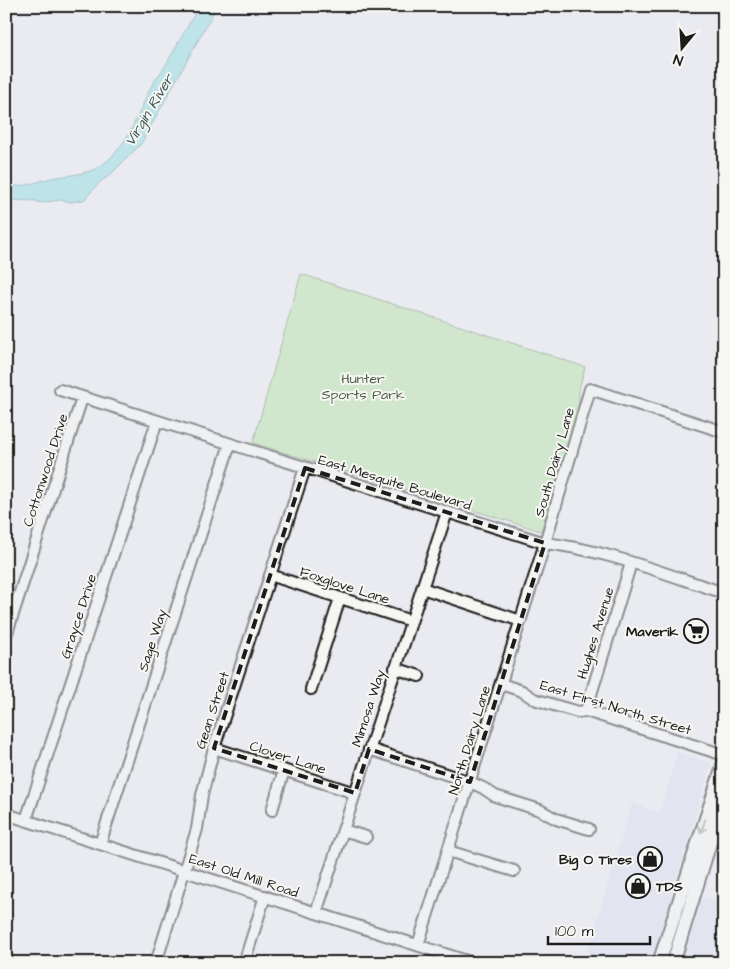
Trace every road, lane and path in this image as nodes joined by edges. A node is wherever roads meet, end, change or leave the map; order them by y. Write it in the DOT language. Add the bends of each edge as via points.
graph roads {
  1 [pos="60,390"];
  2 [pos="82,398"];
  3 [pos="157,421"];
  4 [pos="724,432"];
  5 [pos="230,444"];
  6 [pos="305,468"];
  7 [pos="446,512"];
  8 [pos="545,543"];
  9 [pos="631,563"];
  10 [pos="270,575"];
  11 [pos="422,588"];
  12 [pos="724,592"];
  13 [pos="340,598"];
  14 [pos="411,621"];
  15 [pos="520,621"];
  16 [pos="6,636"];
  17 [pos="396,668"];
  18 [pos="419,676"];
  19 [pos="501,684"];
  20 [pos="311,689"];
  21 [pos="586,711"];
  22 [pos="214,748"];
  23 [pos="369,750"];
  24 [pos="724,755"];
  25 [pos="724,763"];
  26 [pos="284,770"];
  27 [pos="470,782"];
  28 [pos="355,793"];
  29 [pos="724,797"];
  30 [pos="272,810"];
  31 [pos="6,814"];
  32 [pos="26,820"];
  33 [pos="589,828"];
  34 [pos="343,830"];
  35 [pos="366,838"];
  36 [pos="100,844"];
  37 [pos="448,851"];
  38 [pos="694,854"];
  39 [pos="185,871"];
  40 [pos="514,871"];
  41 [pos="265,896"];
  42 [pos="689,910"];
  43 [pos="316,913"];
  44 [pos="418,945"];
  45 [pos="156,963"];
  46 [pos="244,963"];
  47 [pos="473,963"];
  48 [pos="659,963"];
  49 [pos="673,963"];
  1 -- 2 [label="street, East Mesquite Boulevard"];
  2 -- 3 [label="street, East Mesquite Boulevard"];
  2 -- 16 [label="street, Cottonwood Drive"];
  3 -- 5 [label="street, East Mesquite Boulevard"];
  3 -- 32 [label="street, Grayce Drive"];
  4 -- 8 [label="street, South Dairy Lane" via="590,389"];
  5 -- 6 [label="street, East Mesquite Boulevard"];
  5 -- 36 [label="street, Sage Way"];
  6 -- 7 [label="street, East Mesquite Boulevard"];
  6 -- 10 [label="street, Gean Street"];
  7 -- 8 [label="street, East Mesquite Boulevard"];
  7 -- 11 [label="street, Mimosa Way"];
  8 -- 9 [label="street, East Mesquite Boulevard" via="580,548"];
  8 -- 15 [label="street, North Dairy Lane"];
  9 -- 12 [label="street, East Mesquite Boulevard"];
  9 -- 21 [label="street, Hughes Avenue"];
  10 -- 13 [label="street, Foxglove Lane"];
  10 -- 22 [label="street, Gean Street"];
  11 -- 14 [label="street, Mimosa Way"];
  11 -- 15 [label="street"];
  13 -- 14 [label="street, Foxglove Lane"];
  13 -- 20 [label="street"];
  14 -- 17 [label="street, Mimosa Way"];
  15 -- 19 [label="street, North Dairy Lane"];
  17 -- 18 [label="street"];
  17 -- 23 [label="street, Mimosa Way"];
  19 -- 21 [label="street, East First North Street" via="534,699 578,712"];
  19 -- 27 [label="street, North Dairy Lane"];
  21 -- 24 [label="street, East First North Street"];
  22 -- 26 [label="street, Clover Lane"];
  22 -- 39 [label="street, Gean Street"];
  23 -- 27 [label="street"];
  23 -- 28 [label="street, Mimosa Way"];
  25 -- 38 [label="main road, one-way"];
  26 -- 28 [label="street, Clover Lane"];
  26 -- 30 [label="street"];
  27 -- 33 [label="street" via="495,796"];
  27 -- 37 [label="street, North Dairy Lane"];
  28 -- 34 [label="street, Mimosa Way"];
  29 -- 42 [label="main road"];
  31 -- 32 [label="street, East Old Mill Road"];
  32 -- 36 [label="street, East Old Mill Road"];
  34 -- 35 [label="street"];
  34 -- 43 [label="street, Mimosa Way"];
  36 -- 39 [label="street, East Old Mill Road"];
  37 -- 40 [label="street"];
  37 -- 44 [label="street, North Dairy Lane"];
  38 -- 42 [label="main road" via="700,862 688,900"];
  38 -- 48 [label="main road"];
  39 -- 41 [label="street, East Old Mill Road"];
  39 -- 45 [label="street, Gean Street"];
  41 -- 43 [label="street, East Old Mill Road"];
  41 -- 46 [label="street"];
  42 -- 49 [label="main road"];
  43 -- 44 [label="street, East Old Mill Road"];
  44 -- 47 [label="street, East Old Mill Road"];
}
